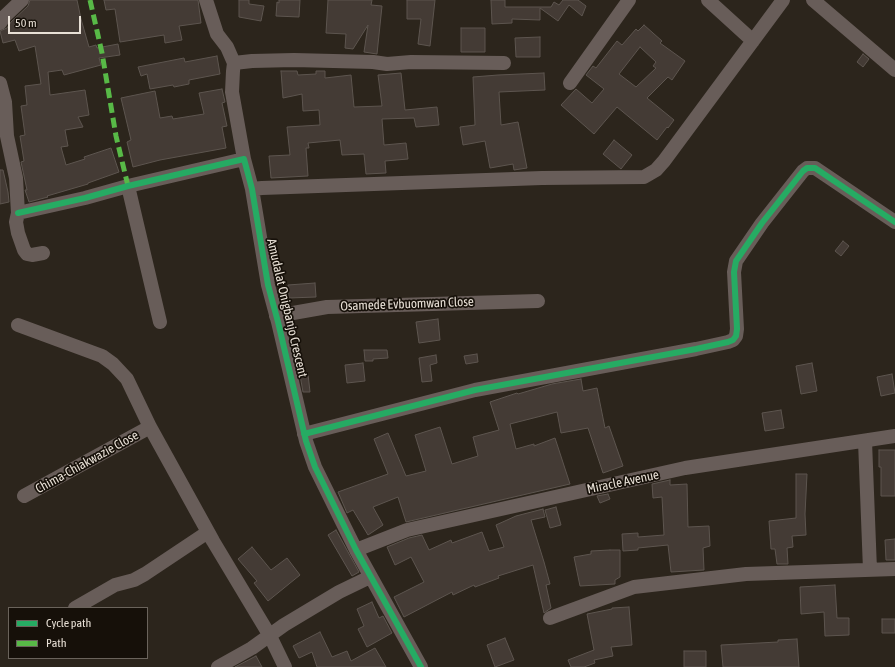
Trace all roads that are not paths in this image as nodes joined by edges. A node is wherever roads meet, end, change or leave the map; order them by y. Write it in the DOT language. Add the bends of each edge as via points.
graph roads {
  1 [pos="22,0"];
  2 [pos="206,0"];
  3 [pos="629,0"];
  4 [pos="708,0"];
  5 [pos="783,0"];
  6 [pos="813,0"];
  7 [pos="0,23"];
  8 [pos="753,41"];
  9 [pos="234,63"];
  10 [pos="504,63"];
  11 [pos="895,70"];
  12 [pos="0,83"];
  13 [pos="570,83"];
  14 [pos="244,159"];
  15 [pos="128,186"];
  16 [pos="252,189"];
  17 [pos="18,213"];
  18 [pos="895,222"];
  19 [pos="43,253"];
  20 [pos="538,301"];
  21 [pos="276,316"];
  22 [pos="160,322"];
  23 [pos="18,325"];
  24 [pos="150,428"];
  25 [pos="304,434"];
  26 [pos="895,436"];
  27 [pos="865,441"];
  28 [pos="24,496"];
  29 [pos="208,532"];
  30 [pos="356,550"];
  31 [pos="895,569"];
  32 [pos="870,570"];
  33 [pos="370,576"];
  34 [pos="77,607"];
  35 [pos="550,618"];
  36 [pos="270,636"];
  37 [pos="218,667"];
  38 [pos="285,667"];
  39 [pos="420,667"];
  1 -- 7 [label="street"];
  2 -- 9 [label="street" via="216,34 227,47"];
  3 -- 13 [label="street"];
  4 -- 8 [label="street"];
  5 -- 8 [label="street"];
  6 -- 11 [label="street"];
  8 -- 16 [label="street" via="664,161 656,170 644,177 542,178"];
  9 -- 10 [label="street" via="294,60 387,64"];
  9 -- 14 [label="street, Amudalat Onigbanjo Crescent" via="232,92"];
  12 -- 17 [label="street" via="16,178"];
  14 -- 15 [label="street"];
  14 -- 16 [label="street, Amudalat Onigbanjo Crescent"];
  15 -- 17 [label="street"];
  15 -- 22 [label="street"];
  16 -- 21 [label="street, Amudalat Onigbanjo Crescent" via="268,285"];
  17 -- 19 [label="street" via="16,222 24,250 32,255"];
  18 -- 25 [label="street" via="815,168 808,168 762,223 736,261 734,272 737,329 733,340 475,390"];
  20 -- 21 [label="street, Osamede Evbuomwan Close" via="328,307"];
  21 -- 25 [label="street, Amudalat Onigbanjo Crescent"];
  23 -- 24 [label="street" via="102,356 113,364 127,379"];
  24 -- 28 [label="street, Chima-Chiakwazie Close"];
  24 -- 29 [label="street"];
  25 -- 30 [label="street, Amudalat Onigbanjo Crescent" via="315,467"];
  26 -- 27 [label="street, Miracle Avenue"];
  27 -- 30 [label="street, Miracle Avenue" via="669,472 407,530"];
  27 -- 32 [label="street"];
  29 -- 34 [label="street" via="145,574 115,585"];
  29 -- 36 [label="street"];
  30 -- 33 [label="street, Amudalat Onigbanjo Crescent"];
  31 -- 32 [label="street"];
  32 -- 35 [label="street" via="746,574 634,587"];
  33 -- 36 [label="street" via="339,592"];
  33 -- 39 [label="street, Amudalat Onigbanjo Crescent"];
  36 -- 37 [label="street"];
  36 -- 38 [label="street"];
}
